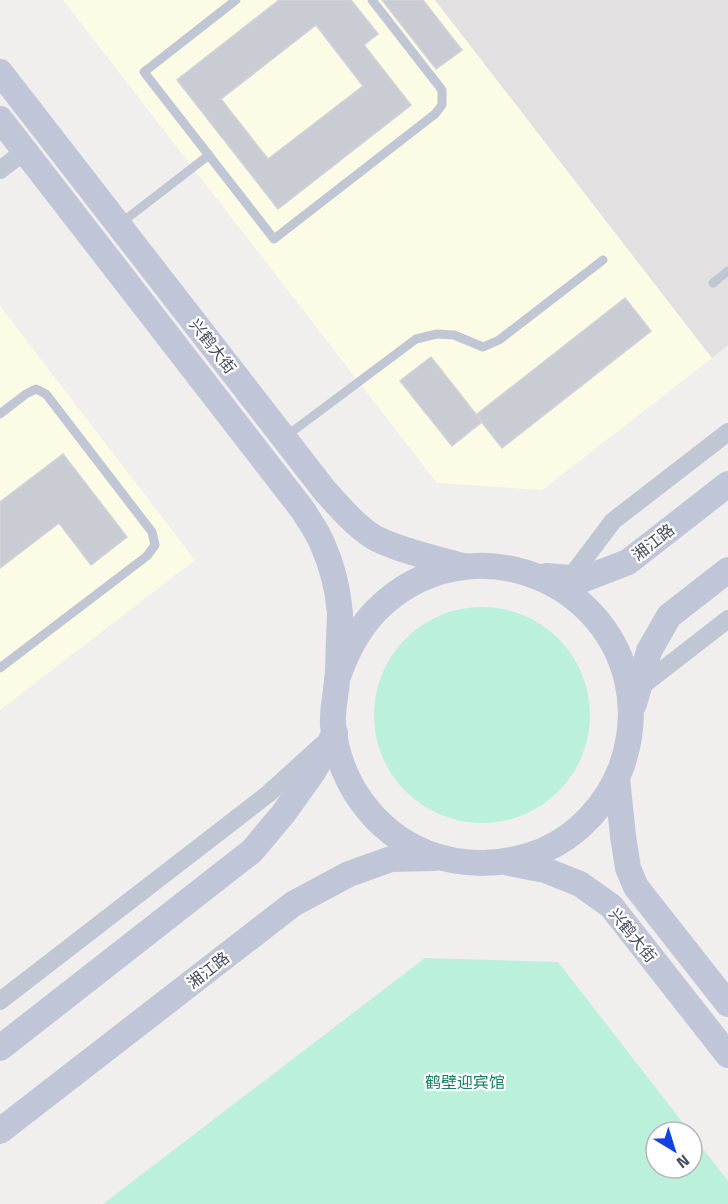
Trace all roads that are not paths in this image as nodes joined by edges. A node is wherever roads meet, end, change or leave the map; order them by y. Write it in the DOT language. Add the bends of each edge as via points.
graph roads {
  1 [pos="236,0"];
  2 [pos="372,0"];
  3 [pos="0,72"];
  4 [pos="0,118"];
  5 [pos="25,151"];
  6 [pos="209,155"];
  7 [pos="0,170"];
  8 [pos="119,225"];
  9 [pos="603,260"];
  10 [pos="728,271"];
  11 [pos="713,283"];
  12 [pos="0,414"];
  13 [pos="728,432"];
  14 [pos="284,438"];
  15 [pos="728,484"];
  16 [pos="466,567"];
  17 [pos="728,570"];
  18 [pos="533,574"];
  19 [pos="570,578"];
  20 [pos="728,619"];
  21 [pos="0,668"];
  22 [pos="337,679"];
  23 [pos="635,701"];
  24 [pos="335,733"];
  25 [pos="617,778"];
  26 [pos="439,857"];
  27 [pos="503,862"];
  28 [pos="0,1001"];
  29 [pos="728,1004"];
  30 [pos="0,1048"];
  31 [pos="728,1055"];
  32 [pos="0,1131"];
  1 -- 6 [label="lane" via="144,72"];
  2 -- 6 [label="lane" via="442,90 442,105 435,114 274,239"];
  3 -- 8 [label="main road, 兴鹤大街"];
  4 -- 5 [label="main road, 兴鹤大街"];
  5 -- 7 [label="street"];
  5 -- 22 [label="main road, 兴鹤大街" via="302,509 322,541 334,576 340,614"];
  6 -- 8 [label="lane"];
  8 -- 14 [label="main road, 兴鹤大街"];
  9 -- 14 [label="lane" via="499,340 483,347 454,335 416,339"];
  10 -- 11 [label="lane"];
  12 -- 21 [label="lane" via="36,389 46,394 152,532 155,544 147,556"];
  13 -- 19 [label="street" via="613,521"];
  14 -- 16 [label="main road, 兴鹤大街" via="325,492 377,538"];
  15 -- 19 [label="main road, 湘江路" via="628,562 584,579"];
  16 -- 18 [label="main road" via="511,568"];
  16 -- 22 [label="main road" via="422,579 384,603 355,638"];
  17 -- 23 [label="main road" via="669,616 649,651"];
  18 -- 19 [label="main road, 湘江路"];
  18 -- 23 [label="main road" via="573,596 604,628 616,648"];
  20 -- 23 [label="street"];
  22 -- 24 [label="main road"];
  23 -- 25 [label="main road" via="625,758"];
  24 -- 26 [label="main road" via="343,768 365,808 398,838"];
  24 -- 28 [label="street" via="268,794"];
  24 -- 30 [label="main road" via="313,772 252,851"];
  25 -- 27 [label="main road" via="579,828 544,850"];
  25 -- 29 [label="main road, 兴鹤大街" via="628,868 636,887"];
  26 -- 27 [label="main road" via="472,863"];
  26 -- 32 [label="main road, 湘江路" via="391,859 349,874 293,904"];
  27 -- 31 [label="main road, 兴鹤大街" via="545,870 580,884 611,906"];
}
